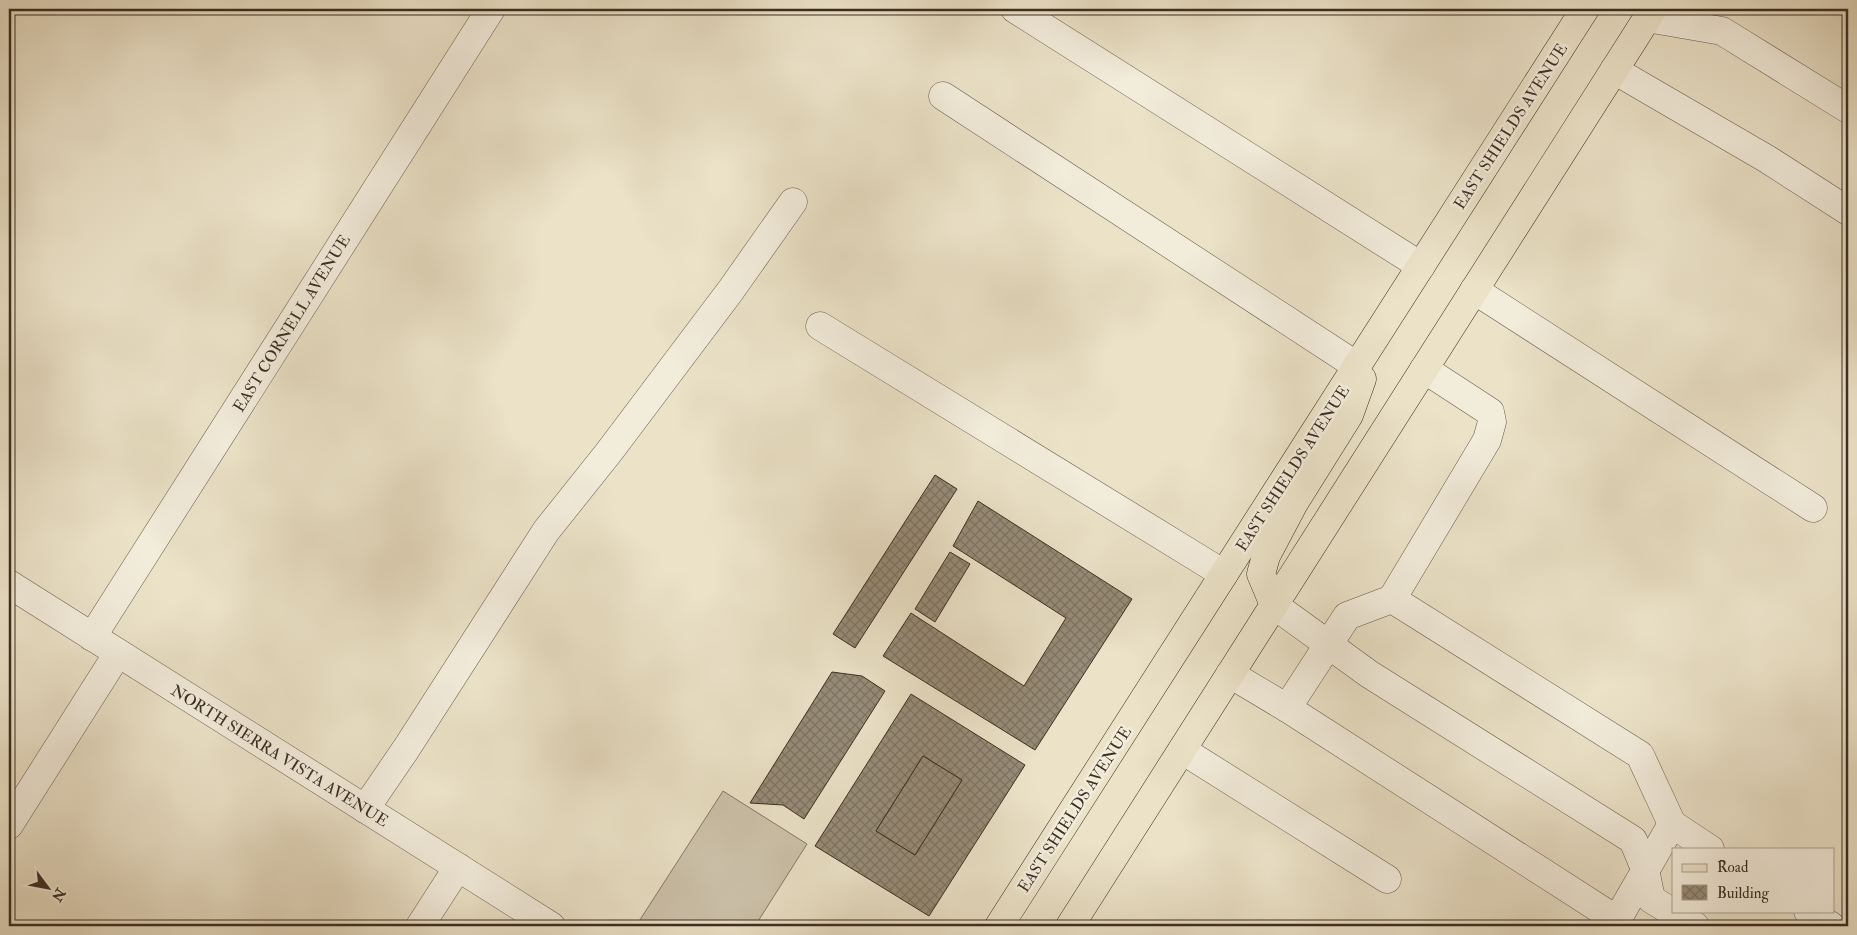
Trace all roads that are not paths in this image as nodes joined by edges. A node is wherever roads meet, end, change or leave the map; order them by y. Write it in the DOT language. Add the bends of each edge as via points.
graph roads {
  1 [pos="491,9"];
  2 [pos="1015,9"];
  3 [pos="1585,9"];
  4 [pos="1650,13"];
  5 [pos="1614,70"];
  6 [pos="944,96"];
  7 [pos="1848,109"];
  8 [pos="793,202"];
  9 [pos="1848,211"];
  10 [pos="1421,266"];
  11 [pos="1474,290"];
  12 [pos="820,326"];
  13 [pos="1357,366"];
  14 [pos="1424,369"];
  15 [pos="1813,508"];
  16 [pos="1224,574"];
  17 [pos="9,584"];
  18 [pos="1392,599"];
  19 [pos="1274,605"];
  20 [pos="92,637"];
  21 [pos="1327,646"];
  22 [pos="118,653"];
  23 [pos="1230,674"];
  24 [pos="1287,708"];
  25 [pos="1182,750"];
  26 [pos="365,809"];
  27 [pos="1672,824"];
  28 [pos="9,825"];
  29 [pos="1708,848"];
  30 [pos="458,867"];
  31 [pos="1645,869"];
  32 [pos="1387,879"];
  33 [pos="1672,912"];
  34 [pos="1673,912"];
  35 [pos="1810,912"];
  36 [pos="1617,923"];
  37 [pos="420,926"];
  38 [pos="551,926"];
  39 [pos="999,926"];
  40 [pos="1070,926"];
  41 [pos="1696,926"];
  42 [pos="1831,926"];
  1 -- 20 [label="street, EAST CORNELL AVENUE"];
  2 -- 10 [label="street"];
  3 -- 10 [label="main road, EAST SHIELDS AVENUE"];
  4 -- 5 [label="main road"];
  4 -- 7 [label="street" via="1722,30"];
  5 -- 9 [label="street"];
  5 -- 11 [label="main road"];
  6 -- 13 [label="street"];
  8 -- 26 [label="street" via="714,313 546,530"];
  10 -- 13 [label="main road, EAST SHIELDS AVENUE"];
  11 -- 14 [label="main road"];
  11 -- 15 [label="street"];
  12 -- 16 [label="street"];
  13 -- 16 [label="main road, EAST SHIELDS AVENUE"];
  13 -- 19 [label="main road" via="1363,381 1349,415 1294,504 1261,570"];
  14 -- 18 [label="street" via="1490,412 1492,422 1487,440"];
  14 -- 19 [label="main road"];
  16 -- 39 [label="main road, EAST SHIELDS AVENUE"];
  17 -- 20 [label="street, NORTH SIERRA VISTA AVENUE"];
  18 -- 21 [label="street" via="1347,616"];
  18 -- 27 [label="street" via="1640,755"];
  19 -- 21 [label="street"];
  19 -- 23 [label="main road"];
  20 -- 22 [label="street, NORTH SIERRA VISTA AVENUE"];
  21 -- 24 [label="street"];
  21 -- 31 [label="street" via="1633,840"];
  22 -- 26 [label="street, NORTH SIERRA VISTA AVENUE"];
  22 -- 28 [label="street"];
  23 -- 24 [label="street"];
  23 -- 25 [label="main road"];
  24 -- 36 [label="street"];
  25 -- 32 [label="street"];
  25 -- 40 [label="main road"];
  26 -- 30 [label="street, NORTH SIERRA VISTA AVENUE"];
  27 -- 29 [label="street"];
  27 -- 31 [label="street"];
  30 -- 37 [label="street"];
  30 -- 38 [label="street, NORTH SIERRA VISTA AVENUE"];
  31 -- 33 [label="street" via="1651,899"];
  31 -- 36 [label="street"];
  34 -- 41 [label="street"];
  35 -- 42 [label="street"];
}
